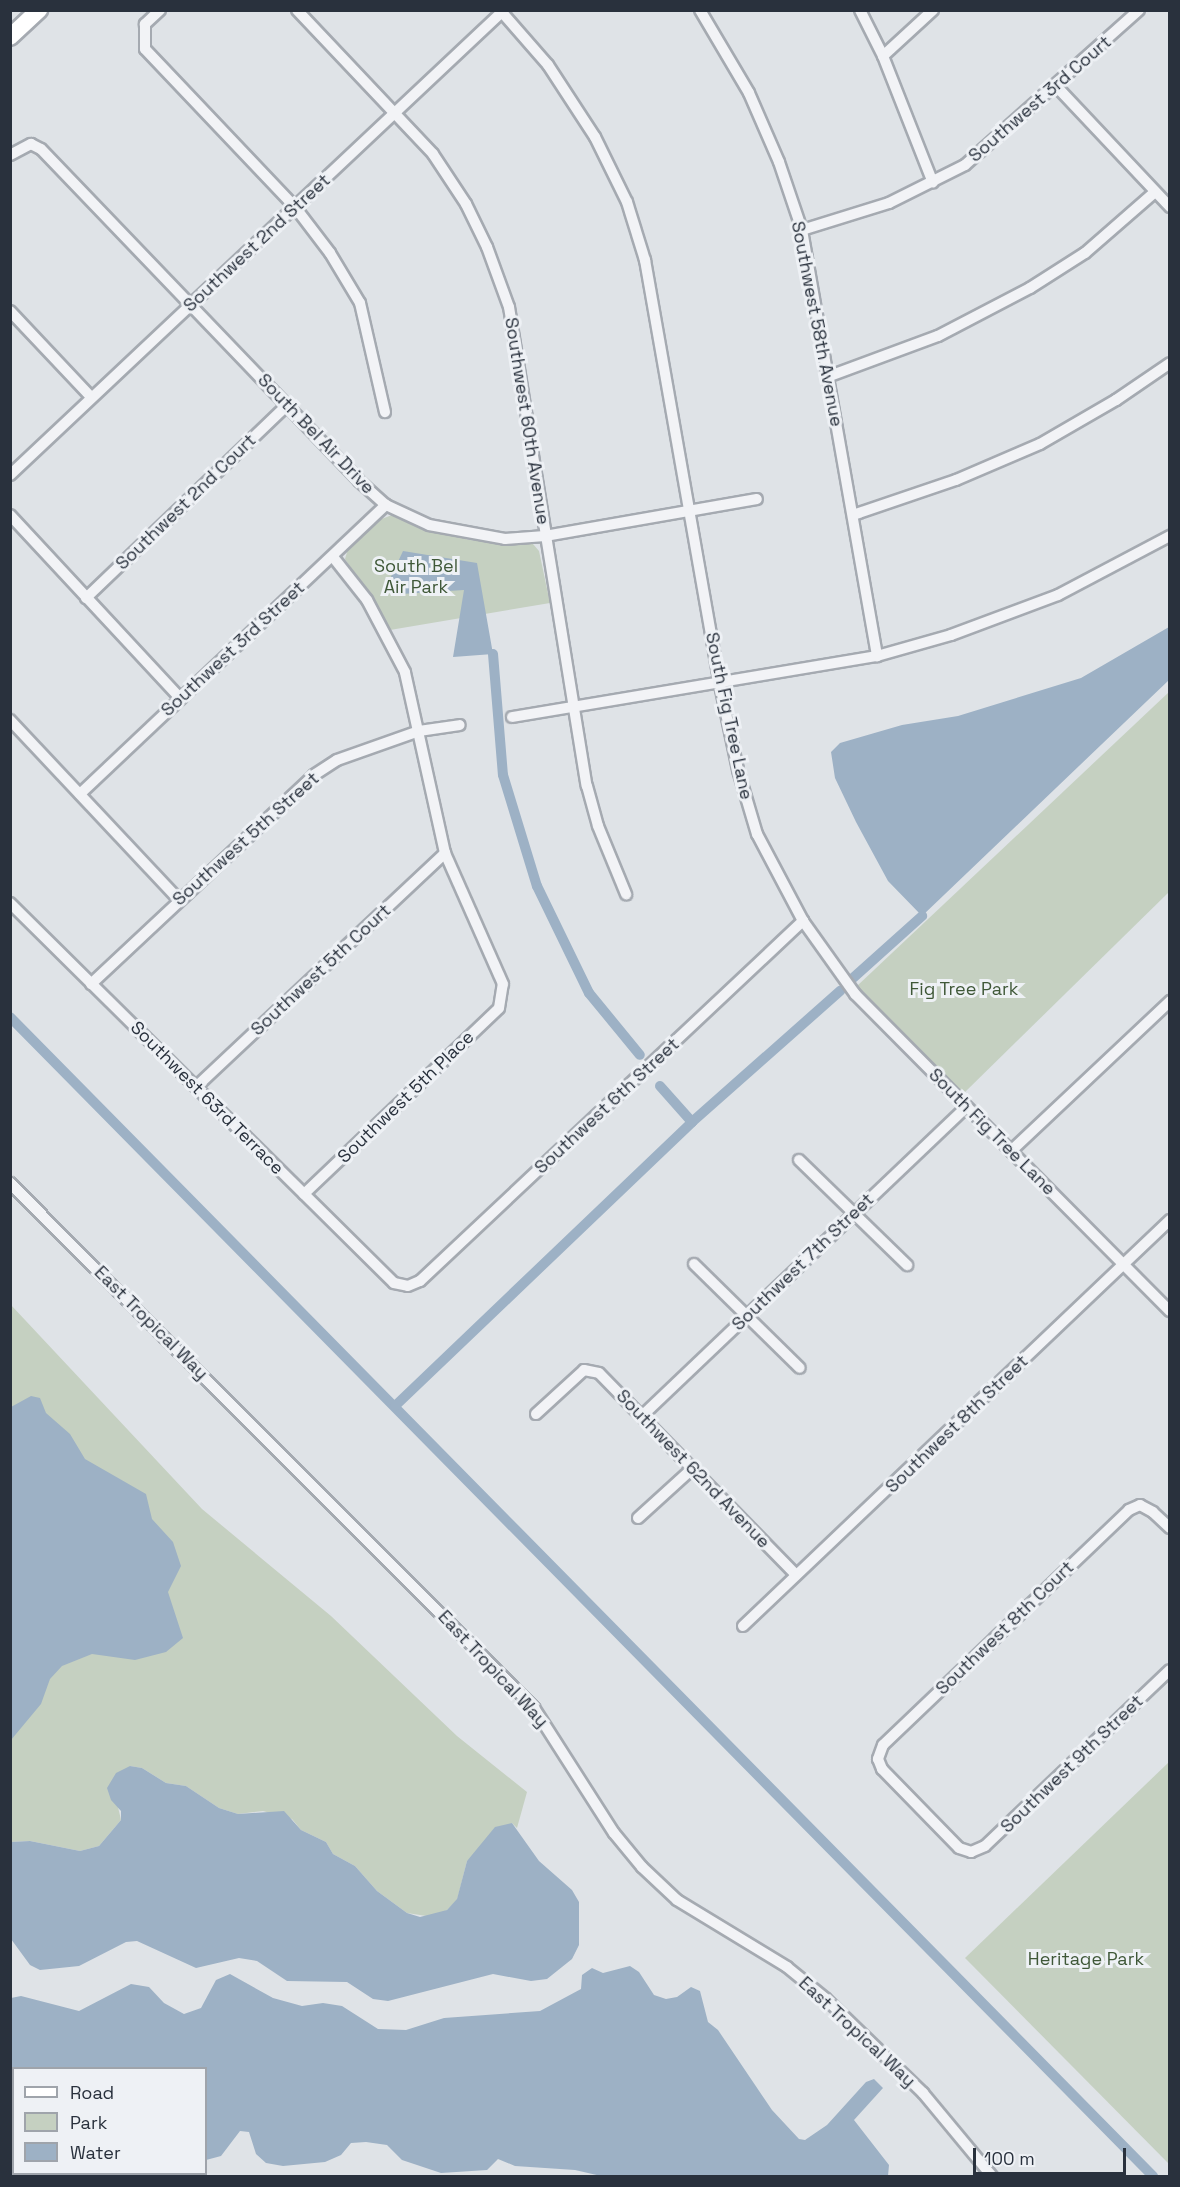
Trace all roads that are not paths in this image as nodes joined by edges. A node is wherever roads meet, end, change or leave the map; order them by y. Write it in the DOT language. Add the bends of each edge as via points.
graph roads {
  1 [pos="39,10"];
  2 [pos="160,10"];
  3 [pos="297,10"];
  4 [pos="700,10"];
  5 [pos="860,10"];
  6 [pos="933,10"];
  7 [pos="1139,10"];
  8 [pos="502,11"];
  9 [pos="10,37"];
  10 [pos="883,56"];
  11 [pos="1057,87"];
  12 [pos="396,113"];
  13 [pos="10,155"];
  14 [pos="933,183"];
  15 [pos="1155,192"];
  16 [pos="296,207"];
  17 [pos="1170,207"];
  18 [pos="802,230"];
  19 [pos="192,304"];
  20 [pos="10,311"];
  21 [pos="1170,363"];
  22 [pos="827,377"];
  23 [pos="91,397"];
  24 [pos="287,405"];
  25 [pos="385,412"];
  26 [pos="10,475"];
  27 [pos="757,499"];
  28 [pos="386,505"];
  29 [pos="688,511"];
  30 [pos="10,515"];
  31 [pos="854,515"];
  32 [pos="545,536"];
  33 [pos="1170,536"];
  34 [pos="333,556"];
  35 [pos="86,598"];
  36 [pos="877,656"];
  37 [pos="720,685"];
  38 [pos="180,698"];
  39 [pos="572,707"];
  40 [pos="512,717"];
  41 [pos="10,720"];
  42 [pos="460,725"];
  43 [pos="418,731"];
  44 [pos="80,794"];
  45 [pos="445,853"];
  46 [pos="626,894"];
  47 [pos="180,900"];
  48 [pos="10,903"];
  49 [pos="803,921"];
  50 [pos="91,984"];
  51 [pos="1170,1001"];
  52 [pos="196,1087"];
  53 [pos="965,1107"];
  54 [pos="1011,1151"];
  55 [pos="800,1160"];
  56 [pos="10,1184"];
  57 [pos="304,1194"];
  58 [pos="853,1213"];
  59 [pos="1170,1220"];
  60 [pos="694,1264"];
  61 [pos="1123,1264"];
  62 [pos="907,1265"];
  63 [pos="408,1286"];
  64 [pos="1170,1311"];
  65 [pos="746,1317"];
  66 [pos="800,1368"];
  67 [pos="536,1414"];
  68 [pos="642,1416"];
  69 [pos="693,1468"];
  70 [pos="638,1518"];
  71 [pos="1170,1528"];
  72 [pos="796,1575"];
  73 [pos="743,1626"];
  74 [pos="1170,1670"];
  75 [pos="971,1852"];
  76 [pos="992,2176"];
  1 -- 9 [label="main road"];
  2 -- 16 [label="street" via="145,24 145,49"];
  3 -- 12 [label="street, Southwest 60th Avenue"];
  4 -- 18 [label="street, Southwest 58th Avenue" via="749,93 779,162"];
  5 -- 10 [label="street"];
  6 -- 10 [label="street"];
  7 -- 11 [label="street, Southwest 3rd Court"];
  8 -- 12 [label="street, Southwest 2nd Street"];
  8 -- 29 [label="street, South Fig Tree Lane" via="548,65 595,137 627,202 645,260"];
  10 -- 14 [label="street"];
  11 -- 14 [label="street, Southwest 3rd Court" via="965,165"];
  11 -- 15 [label="street"];
  12 -- 16 [label="street, Southwest 2nd Street"];
  12 -- 32 [label="street, Southwest 60th Avenue" via="433,154 466,204 509,308"];
  13 -- 19 [label="street, South Bel Air Drive" via="31,144 41,149"];
  14 -- 18 [label="street, Southwest 3rd Court" via="881,206"];
  15 -- 17 [label="street"];
  15 -- 22 [label="street" via="1085,253 1030,288 938,336"];
  16 -- 19 [label="street, Southwest 2nd Street"];
  16 -- 25 [label="street" via="360,303"];
  18 -- 22 [label="street, Southwest 58th Avenue"];
  19 -- 23 [label="street, Southwest 2nd Street"];
  19 -- 24 [label="street, South Bel Air Drive"];
  20 -- 23 [label="street"];
  21 -- 31 [label="street" via="1040,444 956,480"];
  22 -- 31 [label="street, Southwest 58th Avenue"];
  23 -- 26 [label="street, Southwest 2nd Street"];
  24 -- 28 [label="street, South Bel Air Drive"];
  24 -- 35 [label="street, Southwest 2nd Court"];
  27 -- 29 [label="street, South Bel Air Drive"];
  28 -- 32 [label="street, South Bel Air Drive" via="429,525 466,534 505,539"];
  28 -- 34 [label="street, Southwest 3rd Street"];
  29 -- 32 [label="street, South Bel Air Drive"];
  29 -- 37 [label="street, South Fig Tree Lane"];
  30 -- 35 [label="street"];
  31 -- 36 [label="street, Southwest 58th Avenue"];
  32 -- 39 [label="street, Southwest 60th Avenue"];
  33 -- 36 [label="street" via="1058,595 951,635"];
  34 -- 38 [label="street, Southwest 3rd Street"];
  34 -- 43 [label="street" via="385,628 405,672"];
  35 -- 38 [label="street"];
  36 -- 37 [label="street"];
  37 -- 39 [label="street"];
  37 -- 49 [label="street, South Fig Tree Lane" via="738,770 757,834"];
  38 -- 44 [label="street, Southwest 3rd Street"];
  39 -- 40 [label="street"];
  39 -- 46 [label="street, Southwest 60th Avenue" via="598,826"];
  41 -- 44 [label="street"];
  42 -- 43 [label="street, Southwest 5th Street"];
  43 -- 45 [label="street"];
  43 -- 47 [label="street, Southwest 5th Street" via="337,760 314,775"];
  44 -- 47 [label="street"];
  45 -- 52 [label="street, Southwest 5th Court"];
  45 -- 57 [label="street, Southwest 5th Place" via="503,984 499,1008"];
  47 -- 50 [label="street, Southwest 5th Street"];
  48 -- 50 [label="street, Southwest 63rd Terrace"];
  49 -- 53 [label="street, South Fig Tree Lane" via="855,993"];
  49 -- 63 [label="street, Southwest 6th Street" via="420,1281"];
  50 -- 52 [label="street, Southwest 63rd Terrace"];
  51 -- 54 [label="street"];
  52 -- 57 [label="street, Southwest 63rd Terrace"];
  53 -- 54 [label="street, South Fig Tree Lane"];
  53 -- 58 [label="street, Southwest 7th Street"];
  54 -- 61 [label="street, South Fig Tree Lane"];
  55 -- 58 [label="street"];
  56 -- 76 [label="street, East Tropical Way" via="534,1708 614,1833 642,1867 677,1900 787,1967 826,1999 923,2093"];
  57 -- 63 [label="street, Southwest 63rd Terrace" via="394,1283"];
  58 -- 62 [label="street"];
  58 -- 65 [label="street, Southwest 7th Street"];
  59 -- 61 [label="street, Southwest 8th Street"];
  60 -- 65 [label="street"];
  61 -- 64 [label="street, South Fig Tree Lane"];
  61 -- 72 [label="street, Southwest 8th Street"];
  65 -- 66 [label="street"];
  65 -- 68 [label="street, Southwest 7th Street"];
  67 -- 68 [label="street, Southwest 62nd Avenue" via="584,1370 599,1373"];
  68 -- 69 [label="street, Southwest 62nd Avenue"];
  69 -- 70 [label="street"];
  69 -- 72 [label="street, Southwest 62nd Avenue"];
  71 -- 75 [label="street, Southwest 8th Court" via="1140,1505 1129,1510 883,1745 878,1759 882,1769 959,1848"];
  72 -- 73 [label="street, Southwest 8th Street"];
  74 -- 75 [label="street, Southwest 9th Street" via="985,1846"];
}
